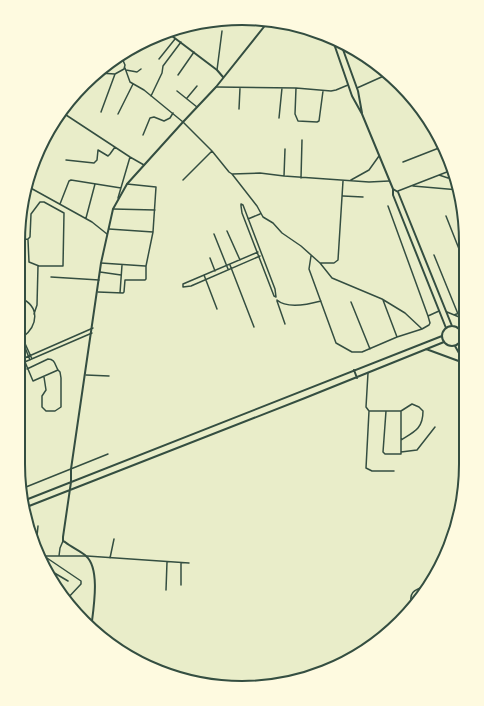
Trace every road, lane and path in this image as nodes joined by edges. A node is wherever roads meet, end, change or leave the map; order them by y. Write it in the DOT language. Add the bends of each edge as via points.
graph roads {
  1 [pos="264,26"];
  2 [pos="222,31"];
  3 [pos="175,38"];
  4 [pos="181,42"];
  5 [pos="335,46"];
  6 [pos="343,50"];
  7 [pos="194,52"];
  8 [pos="158,59"];
  9 [pos="123,61"];
  10 [pos="125,69"];
  11 [pos="141,69"];
  12 [pos="217,70"];
  13 [pos="105,74"];
  14 [pos="115,74"];
  15 [pos="178,75"];
  16 [pos="382,76"];
  17 [pos="223,77"];
  18 [pos="133,84"];
  19 [pos="348,85"];
  20 [pos="197,86"];
  21 [pos="216,87"];
  22 [pos="240,88"];
  23 [pos="282,88"];
  24 [pos="296,88"];
  25 [pos="357,88"];
  26 [pos="177,91"];
  27 [pos="323,91"];
  28 [pos="151,96"];
  29 [pos="186,98"];
  30 [pos="197,107"];
  31 [pos="239,109"];
  32 [pos="100,112"];
  33 [pos="172,113"];
  34 [pos="118,114"];
  35 [pos="362,114"];
  36 [pos="66,115"];
  37 [pos="279,118"];
  38 [pos="182,122"];
  39 [pos="143,135"];
  40 [pos="302,140"];
  41 [pos="115,146"];
  42 [pos="438,148"];
  43 [pos="285,149"];
  44 [pos="212,151"];
  45 [pos="379,156"];
  46 [pos="130,157"];
  47 [pos="66,160"];
  48 [pos="403,162"];
  49 [pos="144,165"];
  50 [pos="446,172"];
  51 [pos="232,174"];
  52 [pos="438,175"];
  53 [pos="284,176"];
  54 [pos="301,178"];
  55 [pos="448,178"];
  56 [pos="183,180"];
  57 [pos="343,181"];
  58 [pos="350,181"];
  59 [pos="390,181"];
  60 [pos="95,184"];
  61 [pos="127,184"];
  62 [pos="411,186"];
  63 [pos="32,188"];
  64 [pos="121,188"];
  65 [pos="393,189"];
  66 [pos="453,189"];
  67 [pos="398,192"];
  68 [pos="342,196"];
  69 [pos="363,197"];
  70 [pos="118,199"];
  71 [pos="60,204"];
  72 [pos="388,206"];
  73 [pos="113,209"];
  74 [pos="155,210"];
  75 [pos="260,214"];
  76 [pos="446,216"];
  77 [pos="86,218"];
  78 [pos="248,218"];
  79 [pos="108,229"];
  80 [pos="153,232"];
  81 [pos="227,232"];
  82 [pos="107,234"];
  83 [pos="214,234"];
  84 [pos="28,239"];
  85 [pos="25,240"];
  86 [pos="459,249"];
  87 [pos="260,251"];
  88 [pos="257,252"];
  89 [pos="260,255"];
  90 [pos="434,255"];
  91 [pos="311,256"];
  92 [pos="210,258"];
  93 [pos="240,260"];
  94 [pos="101,263"];
  95 [pos="320,263"];
  96 [pos="230,264"];
  97 [pos="122,265"];
  98 [pos="39,266"];
  99 [pos="146,266"];
  100 [pos="227,266"];
  101 [pos="231,268"];
  102 [pos="228,269"];
  103 [pos="215,271"];
  104 [pos="100,272"];
  105 [pos="121,275"];
  106 [pos="204,275"];
  107 [pos="51,277"];
  108 [pos="206,279"];
  109 [pos="99,280"];
  110 [pos="98,292"];
  111 [pos="120,293"];
  112 [pos="382,299"];
  113 [pos="277,300"];
  114 [pos="25,301"];
  115 [pos="321,301"];
  116 [pos="351,302"];
  117 [pos="217,309"];
  118 [pos="439,311"];
  119 [pos="446,311"];
  120 [pos="34,314"];
  121 [pos="458,314"];
  122 [pos="454,315"];
  123 [pos="428,316"];
  124 [pos="459,317"];
  125 [pos="449,319"];
  126 [pos="443,321"];
  127 [pos="285,324"];
  128 [pos="452,326"];
  129 [pos="254,327"];
  130 [pos="93,328"];
  131 [pos="446,328"];
  132 [pos="422,329"];
  133 [pos="459,329"];
  134 [pos="92,333"];
  135 [pos="25,334"];
  136 [pos="442,336"];
  137 [pos="397,337"];
  138 [pos="444,342"];
  139 [pos="459,343"];
  140 [pos="455,346"];
  141 [pos="25,347"];
  142 [pos="370,349"];
  143 [pos="426,349"];
  144 [pos="459,354"];
  145 [pos="29,356"];
  146 [pos="25,358"];
  147 [pos="31,359"];
  148 [pos="459,361"];
  149 [pos="25,362"];
  150 [pos="28,369"];
  151 [pos="58,370"];
  152 [pos="354,370"];
  153 [pos="368,373"];
  154 [pos="86,375"];
  155 [pos="109,376"];
  156 [pos="44,377"];
  157 [pos="357,378"];
  158 [pos="386,411"];
  159 [pos="401,411"];
  160 [pos="369,412"];
  161 [pos="435,427"];
  162 [pos="401,440"];
  163 [pos="401,452"];
  164 [pos="108,454"];
  165 [pos="72,469"];
  166 [pos="394,471"];
  167 [pos="71,482"];
  168 [pos="26,487"];
  169 [pos="70,490"];
  170 [pos="28,499"];
  171 [pos="29,506"];
  172 [pos="38,526"];
  173 [pos="37,534"];
  174 [pos="114,539"];
  175 [pos="64,540"];
  176 [pos="45,556"];
  177 [pos="59,556"];
  178 [pos="87,556"];
  179 [pos="110,558"];
  180 [pos="47,559"];
  181 [pos="167,562"];
  182 [pos="181,563"];
  183 [pos="189,563"];
  184 [pos="55,573"];
  185 [pos="68,581"];
  186 [pos="181,585"];
  187 [pos="420,588"];
  188 [pos="166,590"];
  189 [pos="70,596"];
  190 [pos="410,600"];
  191 [pos="92,620"];
  1 -- 17 [label="street"];
  2 -- 12 [label="street"];
  3 -- 4 [label="street"];
  3 -- 8 [label="street"];
  4 -- 7 [label="street"];
  4 -- 28 [label="street" via="163,66"];
  5 -- 19 [label="street"];
  6 -- 25 [label="street"];
  7 -- 12 [label="street"];
  7 -- 15 [label="street"];
  9 -- 10 [label="street"];
  10 -- 11 [label="street" via="137,72"];
  10 -- 14 [label="street"];
  10 -- 18 [label="street"];
  12 -- 17 [label="street"];
  13 -- 14 [label="street"];
  14 -- 32 [label="street"];
  16 -- 25 [label="street"];
  17 -- 21 [label="street"];
  18 -- 28 [label="street"];
  18 -- 34 [label="street"];
  19 -- 27 [label="street" via="336,90"];
  19 -- 35 [label="street"];
  20 -- 29 [label="street"];
  21 -- 22 [label="street"];
  21 -- 30 [label="street"];
  22 -- 23 [label="street"];
  22 -- 31 [label="street"];
  23 -- 24 [label="street"];
  23 -- 37 [label="street"];
  24 -- 27 [label="street"];
  24 -- 27 [label="street" via="295,114 301,122 319,121"];
  25 -- 35 [label="street"];
  26 -- 29 [label="street"];
  28 -- 33 [label="street"];
  29 -- 30 [label="street"];
  30 -- 38 [label="street"];
  33 -- 38 [label="street"];
  33 -- 39 [label="street" via="170,118 164,121 150,118"];
  35 -- 45 [label="street"];
  36 -- 41 [label="street"];
  38 -- 44 [label="street"];
  38 -- 49 [label="street"];
  40 -- 54 [label="street"];
  41 -- 46 [label="street"];
  41 -- 47 [label="street" via="108,156 98,150 95,162"];
  42 -- 48 [label="street"];
  43 -- 53 [label="street"];
  44 -- 51 [label="street"];
  44 -- 56 [label="street"];
  45 -- 58 [label="street" via="369,170"];
  45 -- 59 [label="street"];
  46 -- 49 [label="street"];
  46 -- 64 [label="street"];
  49 -- 61 [label="street"];
  50 -- 52 [label="street"];
  50 -- 55 [label="street"];
  51 -- 53 [label="street" via="260,173"];
  51 -- 75 [label="street" via="257,206"];
  52 -- 55 [label="street"];
  52 -- 62 [label="street"];
  53 -- 54 [label="street"];
  54 -- 57 [label="street"];
  57 -- 58 [label="street"];
  57 -- 68 [label="street"];
  58 -- 59 [label="street"];
  59 -- 65 [label="street"];
  60 -- 64 [label="street"];
  60 -- 71 [label="street" via="69,181"];
  60 -- 77 [label="street"];
  61 -- 70 [label="street"];
  61 -- 74 [label="street" via="156,187"];
  62 -- 66 [label="street"];
  62 -- 67 [label="street"];
  63 -- 71 [label="street"];
  64 -- 70 [label="street"];
  65 -- 67 [label="street"];
  65 -- 118 [label="street"];
  67 -- 119 [label="street"];
  68 -- 69 [label="street"];
  68 -- 95 [label="street" via="338,260 334,263"];
  70 -- 73 [label="street"];
  71 -- 77 [label="street"];
  72 -- 123 [label="street"];
  73 -- 74 [label="street"];
  73 -- 79 [label="street"];
  74 -- 80 [label="street"];
  75 -- 78 [label="street"];
  75 -- 91 [label="street"];
  76 -- 86 [label="street"];
  77 -- 82 [label="street"];
  78 -- 87 [label="street"];
  78 -- 88 [label="street" via="242,204 242,213"];
  79 -- 80 [label="street"];
  79 -- 82 [label="street"];
  80 -- 99 [label="street"];
  81 -- 93 [label="street"];
  82 -- 94 [label="street"];
  83 -- 100 [label="street"];
  84 -- 85 [label="street"];
  84 -- 98 [label="street" via="29,262"];
  84 -- 98 [label="street" via="31,214 40,202 64,213 63,266"];
  87 -- 88 [label="street"];
  87 -- 89 [label="street"];
  88 -- 89 [label="street"];
  88 -- 93 [label="street"];
  89 -- 101 [label="street"];
  89 -- 113 [label="street" via="275,289"];
  90 -- 121 [label="street"];
  91 -- 95 [label="street"];
  91 -- 115 [label="street" via="309,269"];
  92 -- 103 [label="street"];
  93 -- 96 [label="street"];
  94 -- 97 [label="street"];
  94 -- 104 [label="street"];
  95 -- 112 [label="street" via="332,278"];
  96 -- 100 [label="street"];
  96 -- 101 [label="street"];
  97 -- 99 [label="street"];
  97 -- 105 [label="street"];
  98 -- 120 [label="street" via="37,305"];
  99 -- 111 [label="street" via="145,280 125,280 124,292"];
  100 -- 102 [label="street"];
  100 -- 103 [label="street"];
  101 -- 102 [label="street"];
  101 -- 129 [label="street"];
  102 -- 108 [label="street"];
  103 -- 106 [label="street"];
  104 -- 105 [label="street"];
  104 -- 109 [label="street"];
  105 -- 111 [label="street"];
  106 -- 108 [label="street"];
  106 -- 108 [label="street" via="183,284 183,287"];
  107 -- 109 [label="street"];
  108 -- 117 [label="street"];
  109 -- 110 [label="street"];
  110 -- 111 [label="street"];
  110 -- 130 [label="street"];
  112 -- 132 [label="street" via="405,313"];
  112 -- 137 [label="street"];
  113 -- 115 [label="street" via="302,305"];
  113 -- 127 [label="street"];
  114 -- 120 [label="street" via="31,306"];
  115 -- 142 [label="street" via="338,345 357,353"];
  116 -- 142 [label="street"];
  118 -- 123 [label="street"];
  118 -- 126 [label="street"];
  119 -- 122 [label="street"];
  119 -- 125 [label="street"];
  120 -- 135 [label="street" via="33,327"];
  121 -- 122 [label="street"];
  122 -- 124 [label="street"];
  123 -- 132 [label="street" via="429,325"];
  125 -- 126 [label="street"];
  125 -- 128 [label="street"];
  126 -- 131 [label="street"];
  128 -- 131 [label="street"];
  128 -- 133 [label="street"];
  130 -- 134 [label="street"];
  130 -- 145 [label="street"];
  131 -- 136 [label="street"];
  132 -- 137 [label="street"];
  134 -- 147 [label="street"];
  134 -- 154 [label="street"];
  136 -- 138 [label="street"];
  136 -- 152 [label="street"];
  137 -- 142 [label="street"];
  138 -- 140 [label="street" via="449,346"];
  138 -- 143 [label="street"];
  139 -- 140 [label="street"];
  140 -- 144 [label="street"];
  141 -- 145 [label="street"];
  143 -- 148 [label="street"];
  143 -- 153 [label="street"];
  145 -- 146 [label="street"];
  145 -- 147 [label="street"];
  147 -- 149 [label="street"];
  149 -- 150 [label="street"];
  150 -- 151 [label="street" via="51,359"];
  150 -- 156 [label="street" via="33,381"];
  151 -- 156 [label="street"];
  151 -- 156 [label="street" via="61,378 60,407 55,411 46,411 42,407 42,396 46,390"];
  152 -- 157 [label="street"];
  152 -- 167 [label="street"];
  153 -- 157 [label="street"];
  153 -- 160 [label="street" via="366,408"];
  154 -- 155 [label="street"];
  154 -- 165 [label="street"];
  157 -- 169 [label="street"];
  158 -- 159 [label="street"];
  158 -- 160 [label="street"];
  158 -- 163 [label="street" via="383,452"];
  159 -- 162 [label="street"];
  159 -- 162 [label="street" via="409,405 415,405 422,409 423,416 417,431"];
  160 -- 166 [label="street" via="366,468 372,471"];
  161 -- 163 [label="street" via="418,450"];
  162 -- 163 [label="street"];
  164 -- 165 [label="street"];
  165 -- 167 [label="street"];
  165 -- 168 [label="street"];
  167 -- 169 [label="street"];
  167 -- 170 [label="street"];
  169 -- 171 [label="street"];
  169 -- 175 [label="street"];
  172 -- 173 [label="street"];
  174 -- 179 [label="street"];
  175 -- 177 [label="street"];
  175 -- 178 [label="street"];
  176 -- 177 [label="street"];
  177 -- 178 [label="street"];
  178 -- 179 [label="street"];
  178 -- 191 [label="street" via="95,576"];
  179 -- 181 [label="street"];
  180 -- 189 [label="street" via="81,581"];
  181 -- 182 [label="street"];
  181 -- 188 [label="street"];
  182 -- 183 [label="street"];
  182 -- 186 [label="street"];
  184 -- 185 [label="street"];
  187 -- 190 [label="street" via="412,593"];
}
